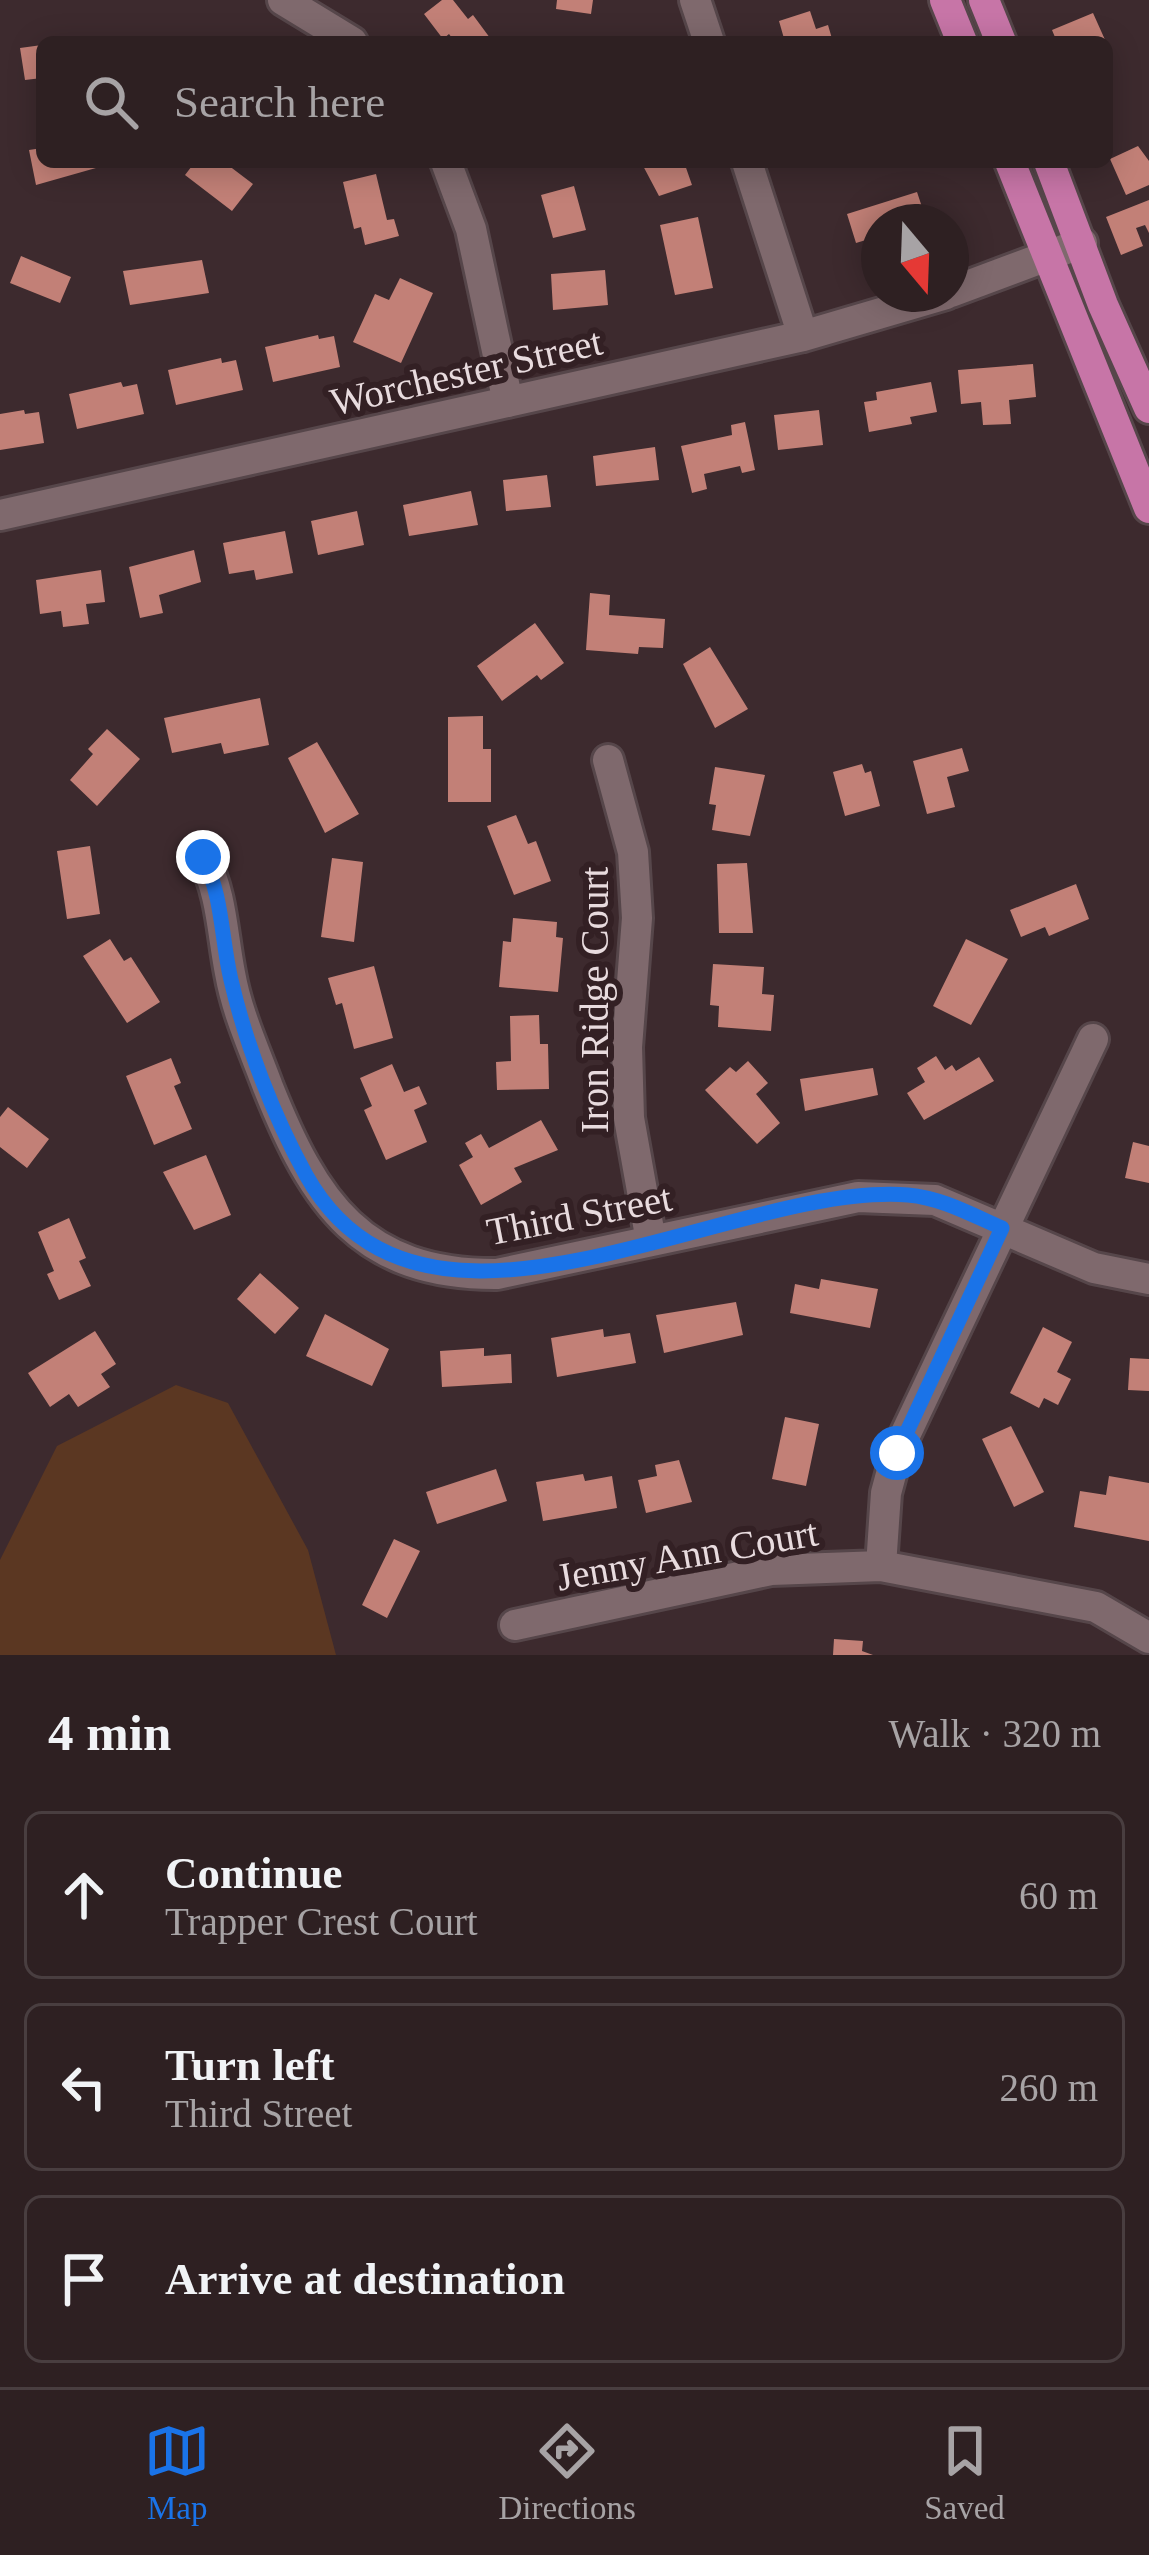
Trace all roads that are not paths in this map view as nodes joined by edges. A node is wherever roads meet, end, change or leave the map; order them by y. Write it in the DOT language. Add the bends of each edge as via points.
graph roads {
  1 [pos="283,0"];
  2 [pos="695,0"];
  3 [pos="945,0"];
  4 [pos="984,0"];
  5 [pos="342,36"];
  6 [pos="707,36"];
  7 [pos="960,36"];
  8 [pos="999,36"];
  9 [pos="448,168"];
  10 [pos="749,168"];
  11 [pos="1012,168"];
  12 [pos="1051,168"];
  13 [pos="1082,243"];
  14 [pos="1048,255"];
  15 [pos="969,285"];
  16 [pos="884,312"];
  17 [pos="803,336"];
  18 [pos="508,402"];
  19 [pos="1149,408"];
  20 [pos="1149,508"];
  21 [pos="0,515"];
  22 [pos="608,760"];
  23 [pos="203,857"];
  24 [pos="1093,1039"];
  25 [pos="1002,1228"];
  26 [pos="651,1240"];
  27 [pos="1149,1279"];
  28 [pos="881,1566"];
  29 [pos="515,1625"];
  30 [pos="1149,1638"];
  1 -- 5 [label="street"];
  2 -- 6 [label="street"];
  3 -- 7 [label="main road"];
  4 -- 8 [label="main road"];
  9 -- 18 [label="street" via="471,229"];
  10 -- 17 [label="street"];
  11 -- 14 [label="main road"];
  12 -- 13 [label="main road"];
  13 -- 14 [label="street, Worchester Street"];
  13 -- 19 [label="main road"];
  14 -- 15 [label="street, Worchester Street"];
  14 -- 20 [label="main road"];
  16 -- 17 [label="street, Worchester Street"];
  17 -- 18 [label="street, Worchester Street"];
  18 -- 21 [label="street, Worchester Street"];
  22 -- 26 [label="street, Iron Ridge Court" via="633,851 629,1118"];
  23 -- 26 [label="street, Third Street" via="222,908 240,1016 290,1140 307,1177 358,1234 391,1254 463,1274 497,1274"];
  24 -- 25 [label="street"];
  25 -- 26 [label="street, Third Street" via="907,1195 810,1205"];
  25 -- 27 [label="street, Third Street" via="1094,1268"];
  25 -- 28 [label="street" via="897,1453"];
  28 -- 29 [label="street, Jenny Ann Court" via="771,1570"];
  28 -- 30 [label="street, Jenny Ann Court" via="1096,1607"];
}
